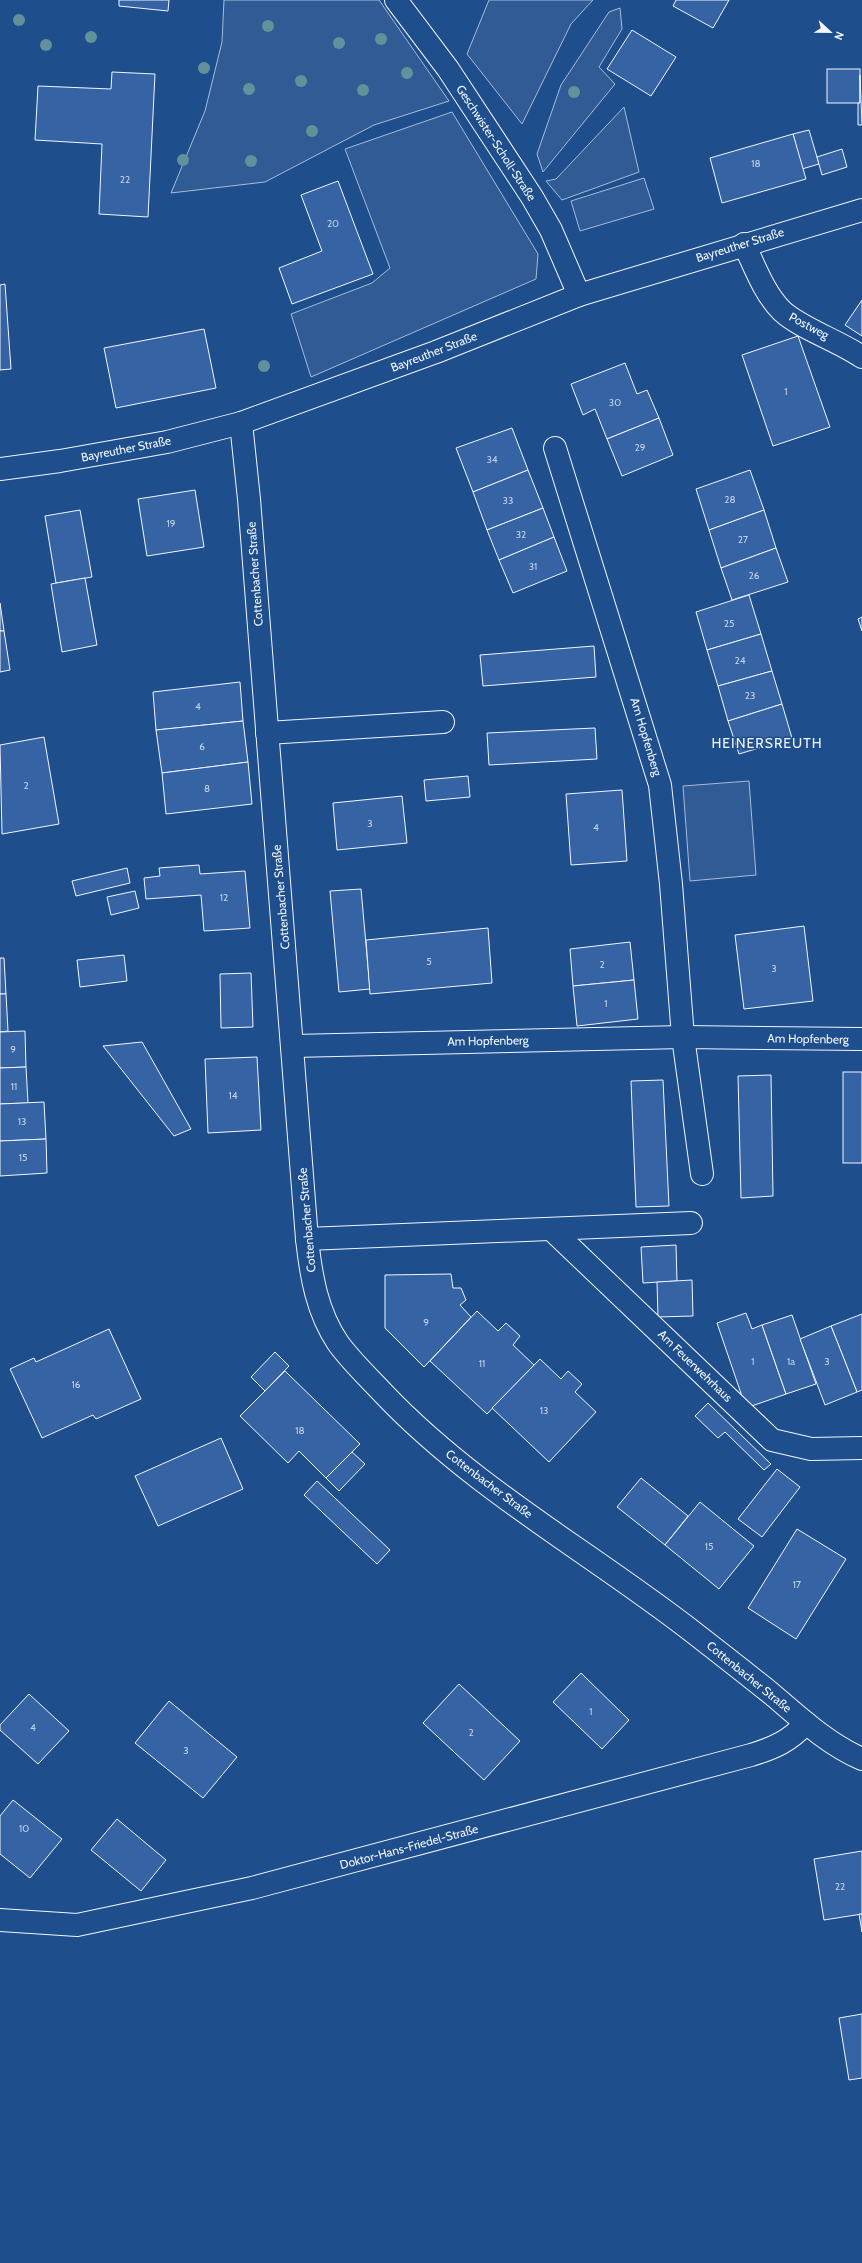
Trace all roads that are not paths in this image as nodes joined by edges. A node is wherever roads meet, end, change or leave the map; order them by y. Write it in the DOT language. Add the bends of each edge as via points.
graph roads {
  1 [pos="396,0"];
  2 [pos="862,210"];
  3 [pos="744,244"];
  4 [pos="579,295"];
  5 [pos="862,357"];
  6 [pos="241,423"];
  7 [pos="555,448"];
  8 [pos="0,469"];
  9 [pos="442,722"];
  10 [pos="267,733"];
  11 [pos="683,1037"];
  12 [pos="862,1039"];
  13 [pos="293,1046"];
  14 [pos="702,1174"];
  15 [pos="691,1223"];
  16 [pos="552,1230"];
  17 [pos="307,1239"];
  18 [pos="862,1448"];
  19 [pos="806,1723"];
  20 [pos="862,1759"];
  21 [pos="0,1920"];
  1 -- 4 [label="street, Geschwister-Scholl-Straße" via="448,69 532,197 551,230"];
  2 -- 3 [label="street, Bayreuther Straße"];
  3 -- 4 [label="street, Bayreuther Straße"];
  3 -- 5 [label="street, Postweg" via="768,294 782,312 838,341"];
  4 -- 6 [label="street, Bayreuther Straße" via="436,352"];
  6 -- 8 [label="street, Bayreuther Straße" via="167,442"];
  6 -- 10 [label="street, Cottenbacher Straße"];
  7 -- 11 [label="street, Am Hopfenberg" via="660,785"];
  9 -- 10 [label="street"];
  10 -- 13 [label="street, Cottenbacher Straße"];
  11 -- 12 [label="street, Am Hopfenberg"];
  11 -- 13 [label="street, Am Hopfenberg"];
  11 -- 14 [label="street"];
  13 -- 17 [label="street, Cottenbacher Straße"];
  15 -- 16 [label="street"];
  16 -- 17 [label="street"];
  16 -- 18 [label="street, Am Feuerwehrhaus" via="772,1440 811,1449"];
  17 -- 19 [label="street, Cottenbacher Straße" via="314,1286 328,1325 338,1343 404,1415 482,1480 692,1631"];
  19 -- 20 [label="street, Cottenbacher Straße" via="825,1738"];
  19 -- 21 [label="street, Doktor-Hans-Friedel-Straße" via="794,1737 778,1747 751,1756 274,1883 77,1925"];
}
